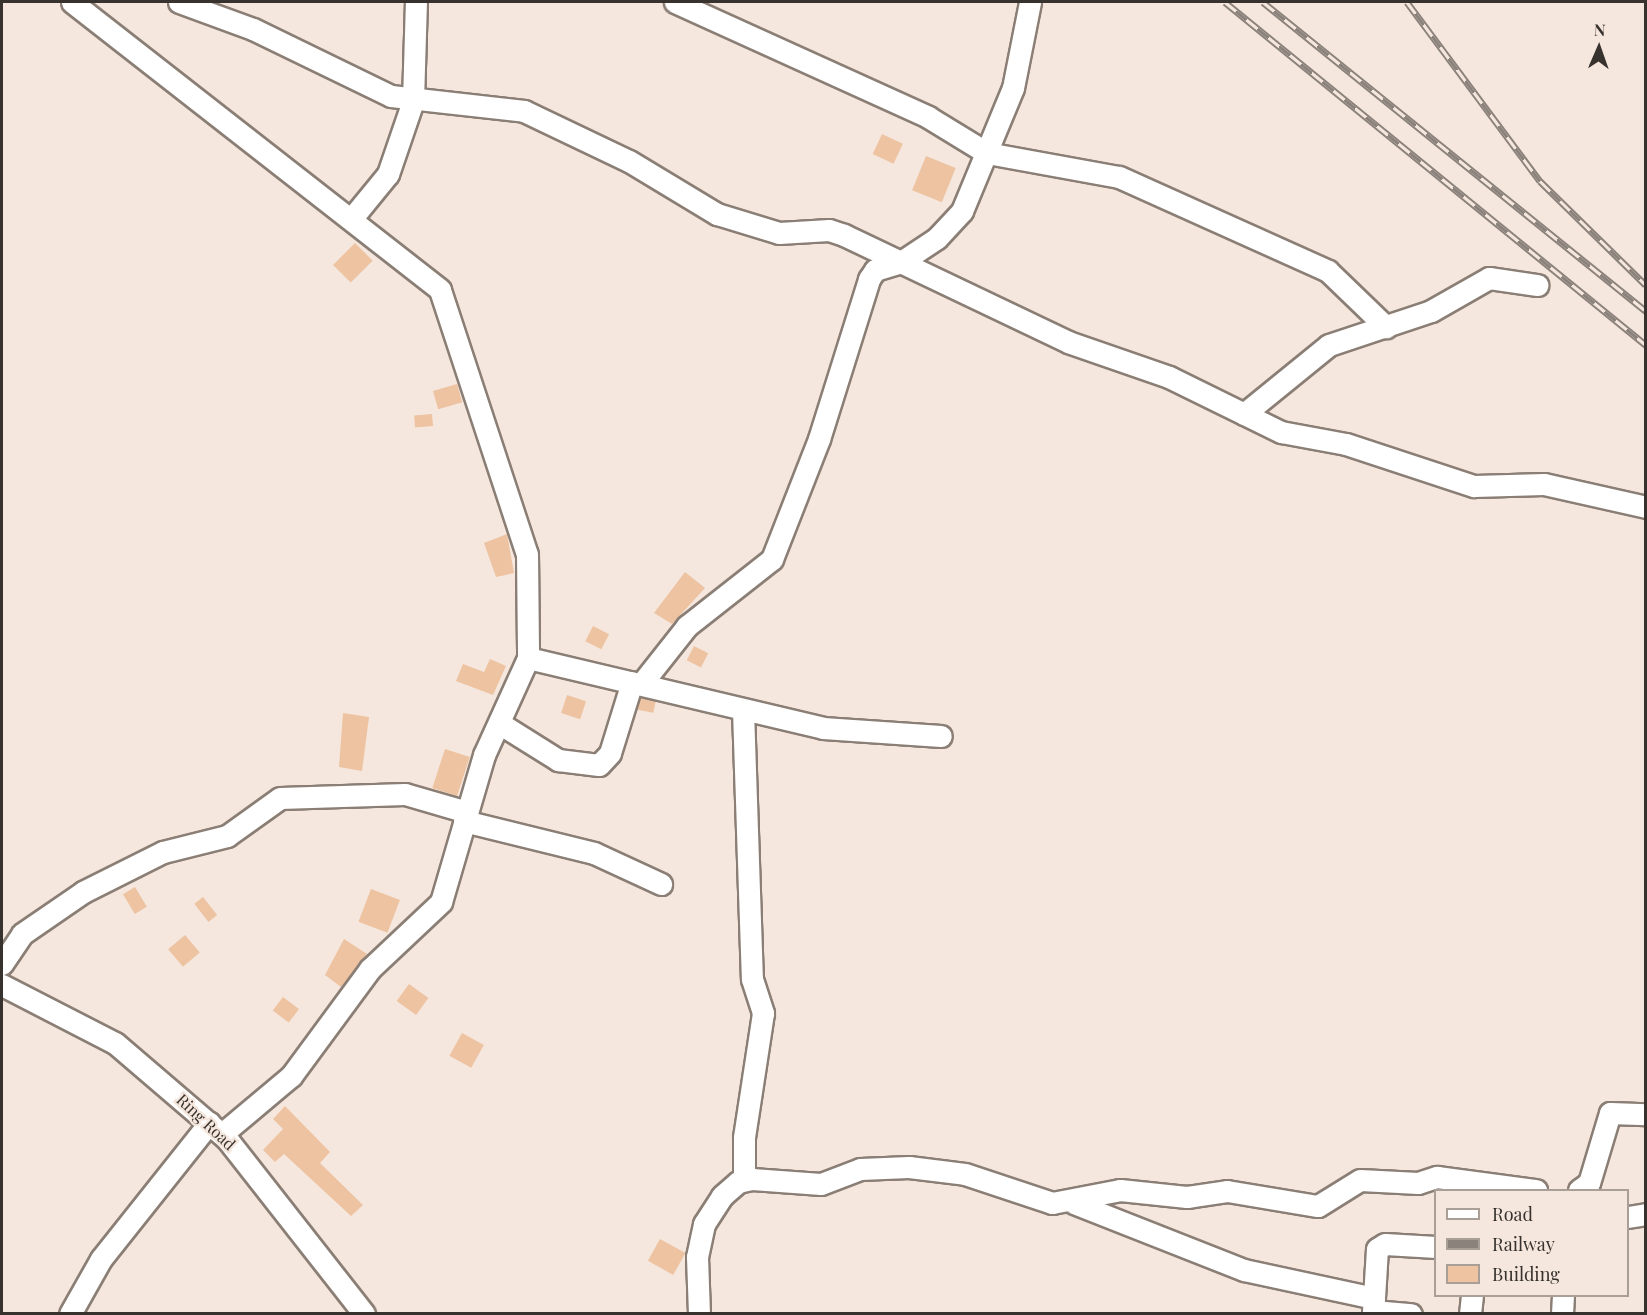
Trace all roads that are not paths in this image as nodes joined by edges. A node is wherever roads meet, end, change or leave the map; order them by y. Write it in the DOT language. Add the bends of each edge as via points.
graph roads {
  1 [pos="179,2"];
  2 [pos="416,2"];
  3 [pos="675,2"];
  4 [pos="1030,2"];
  5 [pos="82,4"];
  6 [pos="413,101"];
  7 [pos="987,153"];
  8 [pos="352,218"];
  9 [pos="901,262"];
  10 [pos="1537,285"];
  11 [pos="1386,327"];
  12 [pos="1244,414"];
  13 [pos="1646,507"];
  14 [pos="528,658"];
  15 [pos="637,683"];
  16 [pos="743,710"];
  17 [pos="499,723"];
  18 [pos="941,736"];
  19 [pos="466,816"];
  20 [pos="661,884"];
  21 [pos="2,964"];
  22 [pos="2,985"];
  23 [pos="1646,1114"];
  24 [pos="215,1128"];
  25 [pos="752,1179"];
  26 [pos="1453,1184"];
  27 [pos="1512,1189"];
  28 [pos="1582,1189"];
  29 [pos="1074,1203"];
  30 [pos="1646,1214"];
  31 [pos="1629,1216"];
  32 [pos="1434,1247"];
  33 [pos="1472,1297"];
  34 [pos="1563,1297"];
  35 [pos="1373,1307"];
  36 [pos="70,1314"];
  37 [pos="364,1314"];
  38 [pos="699,1314"];
  39 [pos="1411,1314"];
  40 [pos="1470,1314"];
  41 [pos="1562,1314"];
  1 -- 6 [label="street"];
  2 -- 6 [label="street"];
  3 -- 7 [label="street" via="928,117"];
  4 -- 7 [label="street" via="1013,88"];
  5 -- 8 [label="street"];
  6 -- 8 [label="street" via="388,174"];
  6 -- 9 [label="street" via="462,99 524,111 629,161 717,214 779,232 829,230"];
  7 -- 9 [label="street" via="976,185 949,229"];
  7 -- 11 [label="street" via="1119,177 1335,275"];
  8 -- 14 [label="street" via="425,274 450,308 527,554"];
  9 -- 12 [label="street" via="1068,342 1169,377"];
  9 -- 15 [label="street" via="875,270 869,279 819,439 772,560 687,626"];
  10 -- 11 [label="street" via="1490,278 1431,312"];
  11 -- 12 [label="street" via="1317,351"];
  12 -- 13 [label="street" via="1281,432 1346,444 1474,486 1544,484"];
  14 -- 15 [label="street"];
  14 -- 17 [label="street"];
  15 -- 16 [label="street"];
  15 -- 17 [label="street" via="610,753 599,765 558,760"];
  16 -- 18 [label="street" via="822,728"];
  16 -- 25 [label="street" via="752,979 763,1013 744,1137 744,1175"];
  17 -- 19 [label="street"];
  19 -- 20 [label="street" via="594,853"];
  19 -- 21 [label="street" via="405,794 280,798 227,836 163,852 82,892 22,934"];
  19 -- 24 [label="street" via="434,912 370,969 291,1076"];
  22 -- 24 [label="street, Ring Road" via="115,1043"];
  23 -- 28 [label="street" via="1610,1113 1589,1183"];
  24 -- 36 [label="street" via="101,1258"];
  24 -- 37 [label="street, Ring Road"];
  25 -- 29 [label="street" via="821,1184 860,1169 909,1167 965,1174 1052,1203"];
  25 -- 38 [label="street" via="738,1182 722,1196 704,1224 698,1257"];
  26 -- 27 [label="street"];
  26 -- 29 [label="street" via="1360,1180 1318,1206 1227,1191 1187,1197 1120,1190"];
  29 -- 35 [label="street" via="1244,1270"];
  30 -- 31 [label="street"];
  32 -- 35 [label="street" via="1381,1246"];
  33 -- 40 [label="street"];
  34 -- 41 [label="street"];
  35 -- 39 [label="street"];
}
